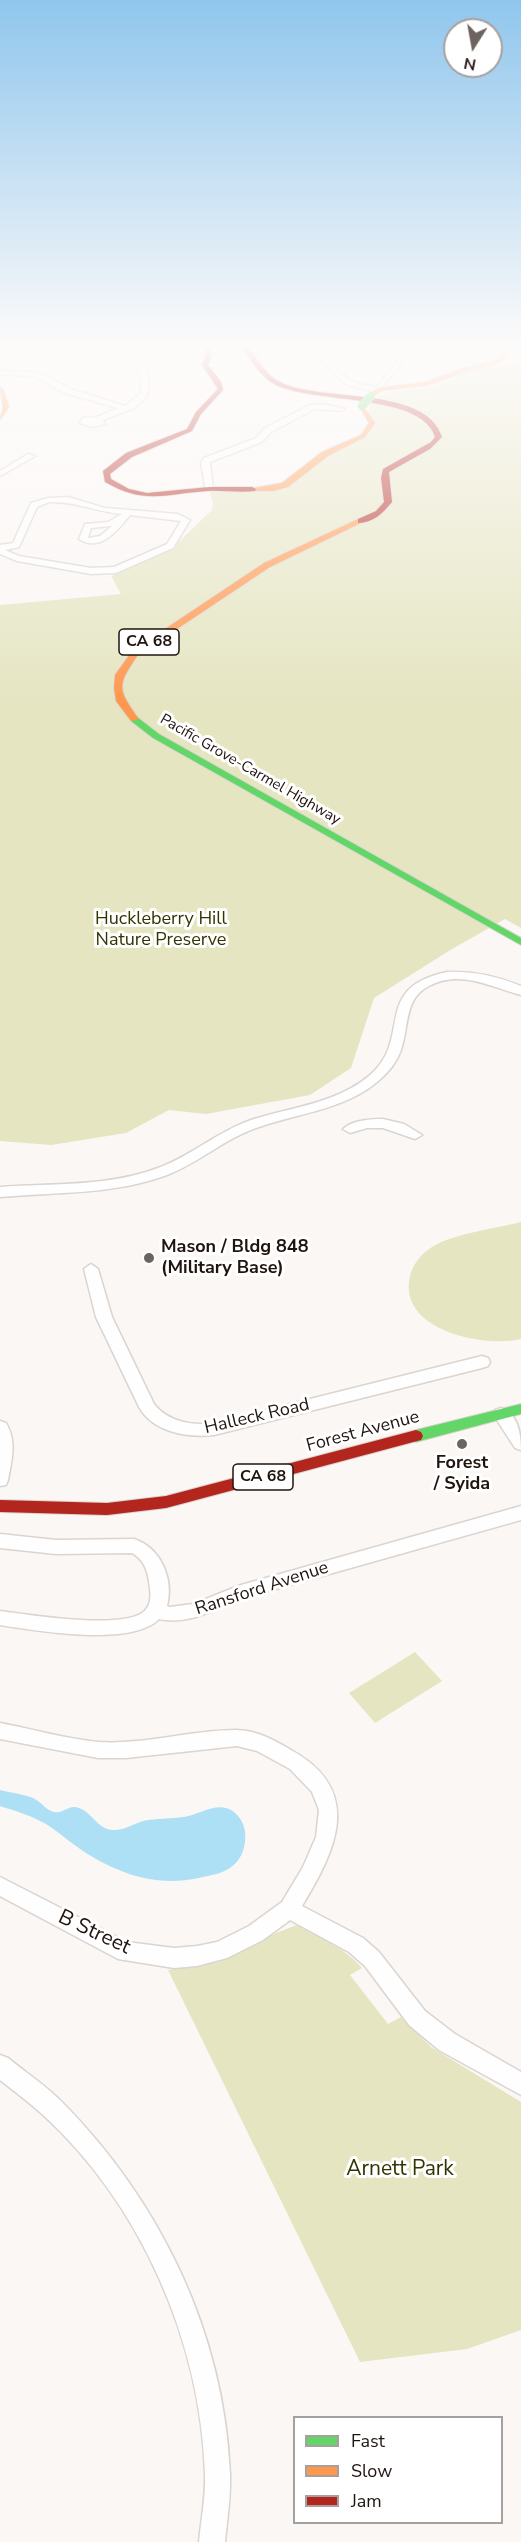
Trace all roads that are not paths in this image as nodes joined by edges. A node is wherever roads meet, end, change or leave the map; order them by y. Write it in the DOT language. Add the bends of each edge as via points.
graph roads {
  1 [pos="13,467"];
  2 [pos="113,467"];
  3 [pos="206,467"];
  4 [pos="307,467"];
  5 [pos="391,467"];
  6 [pos="0,474"];
  7 [pos="209,489"];
  8 [pos="16,545"];
  9 [pos="0,550"];
  10 [pos="17,558"];
  11 [pos="521,942"];
  12 [pos="521,991"];
  13 [pos="350,1129"];
  14 [pos="415,1135"];
  15 [pos="0,1192"];
  16 [pos="91,1269"];
  17 [pos="482,1362"];
  18 [pos="521,1408"];
  19 [pos="501,1414"];
  20 [pos="0,1428"];
  21 [pos="521,1444"];
  22 [pos="0,1480"];
  23 [pos="0,1506"];
  24 [pos="521,1513"];
  25 [pos="0,1541"];
  26 [pos="155,1611"];
  27 [pos="0,1618"];
  28 [pos="0,1731"];
  29 [pos="0,1886"];
  30 [pos="289,1909"];
  31 [pos="0,2066"];
  32 [pos="521,2084"];
  33 [pos="212,2542"];
  1 -- 6 [label="street"];
  2 -- 7 [label="main road" via="106,476 127,491 158,495"];
  3 -- 7 [label="street"];
  4 -- 7 [label="main road" via="285,485 260,490"];
  5 -- 11 [label="main road, Pacific Grove-Carmel Highway / CA 68" via="384,482 390,502 379,513 267,565 135,653 119,675 117,688 136,722 156,736"];
  8 -- 9 [label="street"];
  8 -- 10 [label="street"];
  8 -- 10 [label="street" via="32,508 40,501 68,499 125,515 184,518 186,523 170,546 116,570 91,571"];
  9 -- 10 [label="street"];
  12 -- 15 [label="street" via="477,978 434,979 422,984 406,1000 396,1048 381,1072 333,1103 241,1128 177,1166 143,1178 98,1186"];
  13 -- 14 [label="street" via="387,1122"];
  16 -- 17 [label="street, Halleck Road" via="104,1317 147,1407 162,1421 179,1428 214,1429"];
  18 -- 19 [label="main road, Forest Avenue / CA 68"];
  19 -- 21 [label="street"];
  19 -- 23 [label="main road, Forest Avenue / CA 68" via="166,1502 107,1509"];
  20 -- 22 [label="street" via="6,1447"];
  24 -- 26 [label="street, Ransford Avenue" via="241,1592 194,1611"];
  25 -- 26 [label="street" via="66,1547 125,1544 143,1550 151,1556 157,1573 160,1592"];
  26 -- 27 [label="street, Ransford Avenue" via="139,1623 112,1626"];
  28 -- 30 [label="street" via="98,1750 237,1738 277,1750 321,1787 329,1810 320,1854"];
  29 -- 30 [label="street, B Street" via="125,1952 174,1958 198,1956 239,1943"];
  30 -- 32 [label="street" via="356,1945 372,1959 417,2018 447,2042"];
  31 -- 33 [label="street" via="54,2107 113,2175 140,2217 177,2292 206,2368 217,2439 218,2506"];
}
